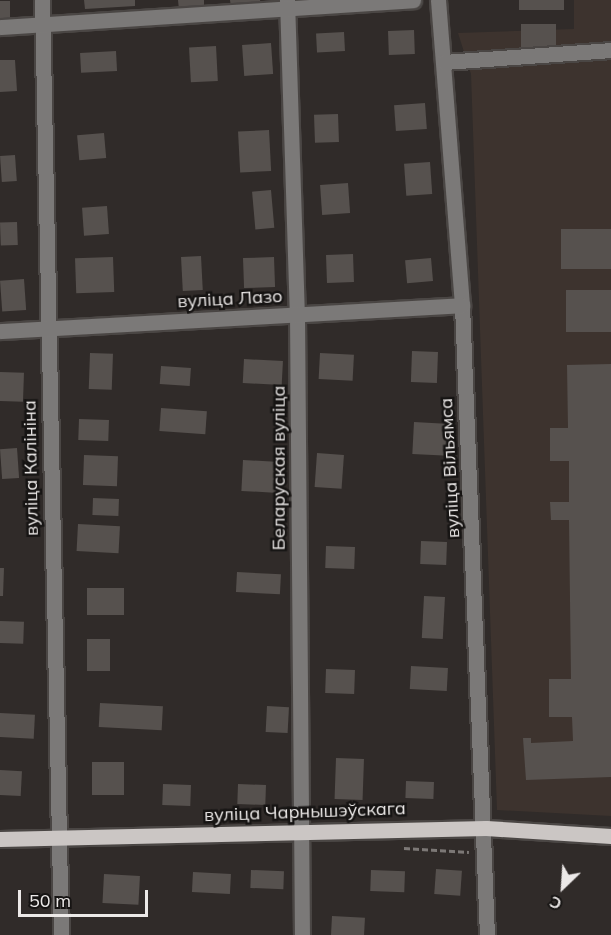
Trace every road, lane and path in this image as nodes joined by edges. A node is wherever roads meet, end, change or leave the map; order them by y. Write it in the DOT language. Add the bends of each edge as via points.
graph roads {
  1 [pos="42,0"];
  2 [pos="413,0"];
  3 [pos="438,0"];
  4 [pos="287,4"];
  5 [pos="42,22"];
  6 [pos="0,27"];
  7 [pos="611,50"];
  8 [pos="444,62"];
  9 [pos="462,305"];
  10 [pos="297,315"];
  11 [pos="48,329"];
  12 [pos="0,331"];
  13 [pos="486,828"];
  14 [pos="302,832"];
  15 [pos="611,836"];
  16 [pos="57,838"];
  17 [pos="0,839"];
  18 [pos="61,935"];
  19 [pos="302,935"];
  20 [pos="488,935"];
  1 -- 5 [label="street, вуліца Калініна"];
  2 -- 4 [label="street"];
  3 -- 8 [label="street, вуліца Вільямса"];
  4 -- 5 [label="street"];
  4 -- 10 [label="street, Беларуская вуліца"];
  5 -- 6 [label="street"];
  5 -- 11 [label="street, вуліца Калініна"];
  7 -- 8 [label="street"];
  8 -- 9 [label="street, вуліца Вільямса"];
  9 -- 10 [label="street, вуліца Лазо"];
  9 -- 13 [label="street, вуліца Вільямса"];
  10 -- 11 [label="street, вуліца Лазо"];
  10 -- 14 [label="street, Беларуская вуліца"];
  11 -- 12 [label="street, вуліца Лазо"];
  11 -- 16 [label="street, вуліца Калініна"];
  13 -- 14 [label="main road, вуліца Чарнышэўскага"];
  13 -- 15 [label="main road, вуліца Чарнышэўскага"];
  13 -- 20 [label="street, вуліца Вільямса"];
  14 -- 16 [label="main road, вуліца Чарнышэўскага"];
  14 -- 19 [label="street, Беларуская вуліца"];
  16 -- 17 [label="main road, вуліца Чарнышэўскага"];
  16 -- 18 [label="street, вуліца Калініна"];
}
